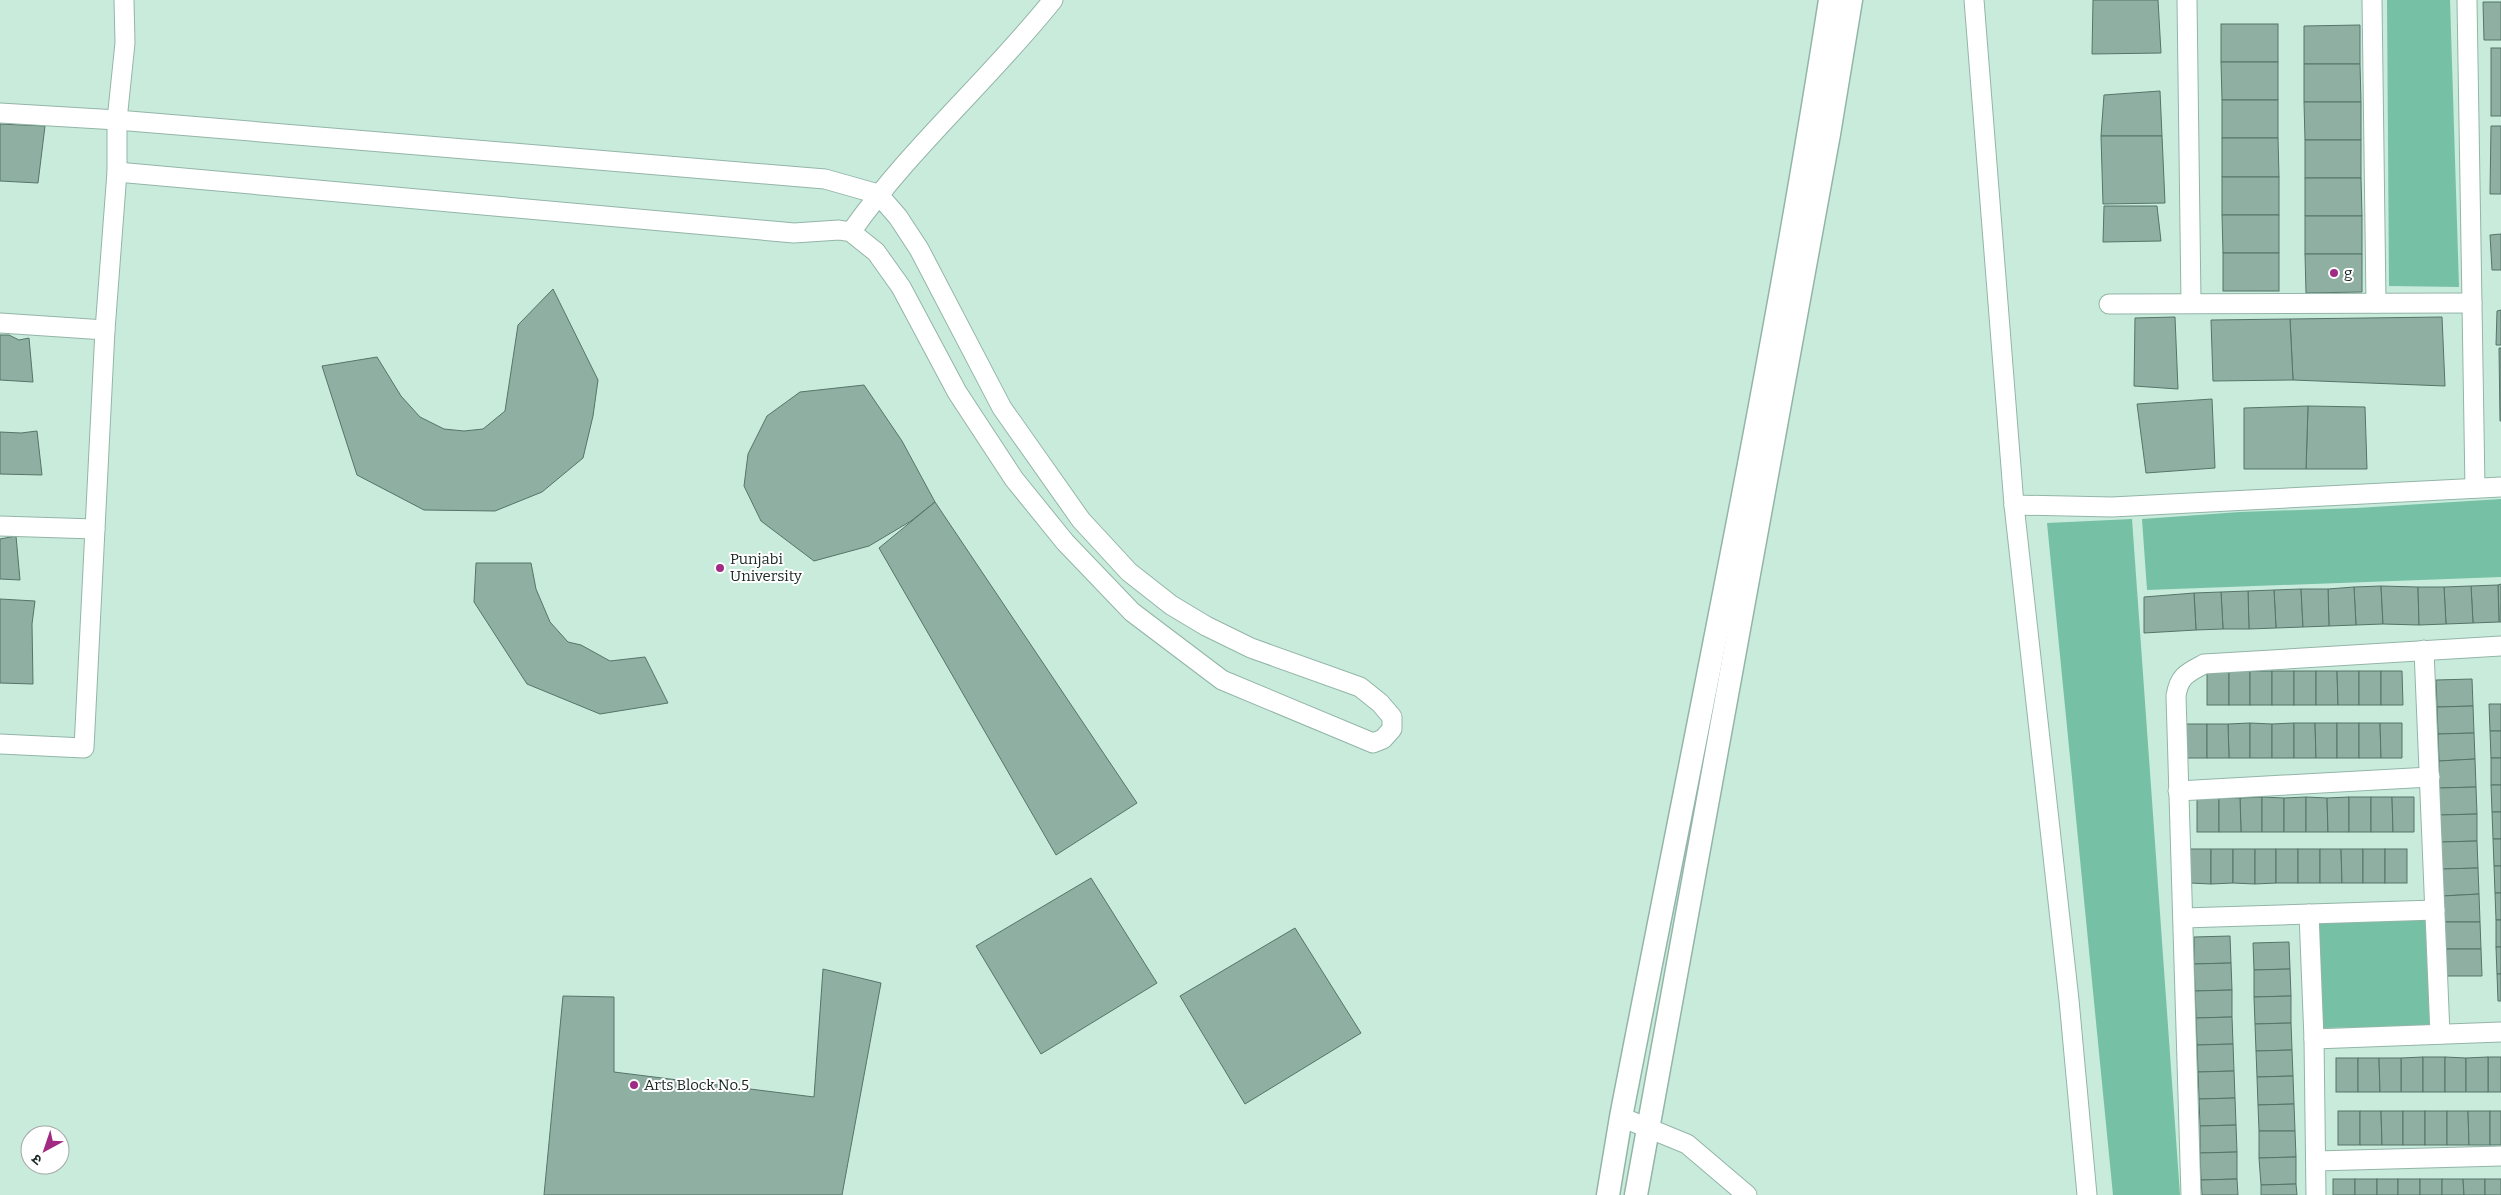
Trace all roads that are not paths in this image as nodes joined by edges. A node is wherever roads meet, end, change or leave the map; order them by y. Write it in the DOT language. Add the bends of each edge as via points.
graph roads {
  1 [pos="124,0"];
  2 [pos="1053,0"];
  3 [pos="1830,0"];
  4 [pos="1851,0"];
  5 [pos="1974,0"];
  6 [pos="2186,0"];
  7 [pos="2372,0"];
  8 [pos="2467,0"];
  9 [pos="0,113"];
  10 [pos="117,120"];
  11 [pos="117,172"];
  12 [pos="878,194"];
  13 [pos="851,232"];
  14 [pos="2192,302"];
  15 [pos="2376,303"];
  16 [pos="2472,303"];
  17 [pos="2109,304"];
  18 [pos="0,323"];
  19 [pos="105,330"];
  20 [pos="2501,487"];
  21 [pos="2475,488"];
  22 [pos="2014,505"];
  23 [pos="0,526"];
  24 [pos="95,529"];
  25 [pos="2501,646"];
  26 [pos="2424,650"];
  27 [pos="0,744"];
  28 [pos="2430,777"];
  29 [pos="2178,791"];
  30 [pos="2435,910"];
  31 [pos="2308,914"];
  32 [pos="2183,918"];
  33 [pos="2501,1032"];
  34 [pos="2440,1034"];
  35 [pos="2314,1039"];
  36 [pos="1621,1117"];
  37 [pos="1648,1127"];
  38 [pos="2501,1156"];
  39 [pos="2316,1161"];
  40 [pos="1608,1195"];
  41 [pos="1636,1195"];
  42 [pos="1746,1195"];
  43 [pos="2087,1195"];
  44 [pos="2191,1195"];
  45 [pos="2316,1195"];
  1 -- 10 [label="street" via="124,43"];
  2 -- 12 [label="street" via="1024,36"];
  3 -- 36 [label="street" via="1764,382"];
  4 -- 37 [label="street" via="1828,144"];
  5 -- 22 [label="street"];
  6 -- 14 [label="street"];
  7 -- 15 [label="street"];
  8 -- 16 [label="street"];
  9 -- 10 [label="street"];
  10 -- 11 [label="street"];
  10 -- 12 [label="street" via="826,179"];
  11 -- 13 [label="street" via="794,233"];
  11 -- 19 [label="street"];
  12 -- 13 [label="street"];
  12 -- 13 [label="street" via="919,248 1002,408 1087,527 1129,572 1170,605 1250,648 1360,687 1392,717 1392,729 1384,739 1373,743 1222,680 1132,612 1065,542 1014,479 957,392 901,287 876,252"];
  14 -- 15 [label="street"];
  14 -- 17 [label="street"];
  15 -- 16 [label="street"];
  16 -- 21 [label="street"];
  18 -- 19 [label="street"];
  19 -- 24 [label="street"];
  20 -- 21 [label="street"];
  21 -- 22 [label="street" via="2112,507"];
  22 -- 43 [label="street" via="2069,1000"];
  23 -- 24 [label="street"];
  24 -- 27 [label="street" via="84,748"];
  25 -- 26 [label="street"];
  26 -- 28 [label="street"];
  26 -- 29 [label="street" via="2204,664 2189,672 2178,683 2176,696"];
  28 -- 29 [label="street"];
  28 -- 30 [label="street"];
  29 -- 32 [label="street"];
  30 -- 31 [label="street"];
  30 -- 34 [label="street"];
  31 -- 32 [label="street"];
  31 -- 35 [label="street"];
  32 -- 44 [label="street"];
  33 -- 34 [label="street"];
  34 -- 35 [label="street"];
  35 -- 39 [label="street"];
  36 -- 37 [label="street"];
  36 -- 40 [label="street"];
  37 -- 41 [label="street"];
  37 -- 42 [label="street" via="1687,1144"];
  38 -- 39 [label="street"];
  39 -- 45 [label="street"];
}
